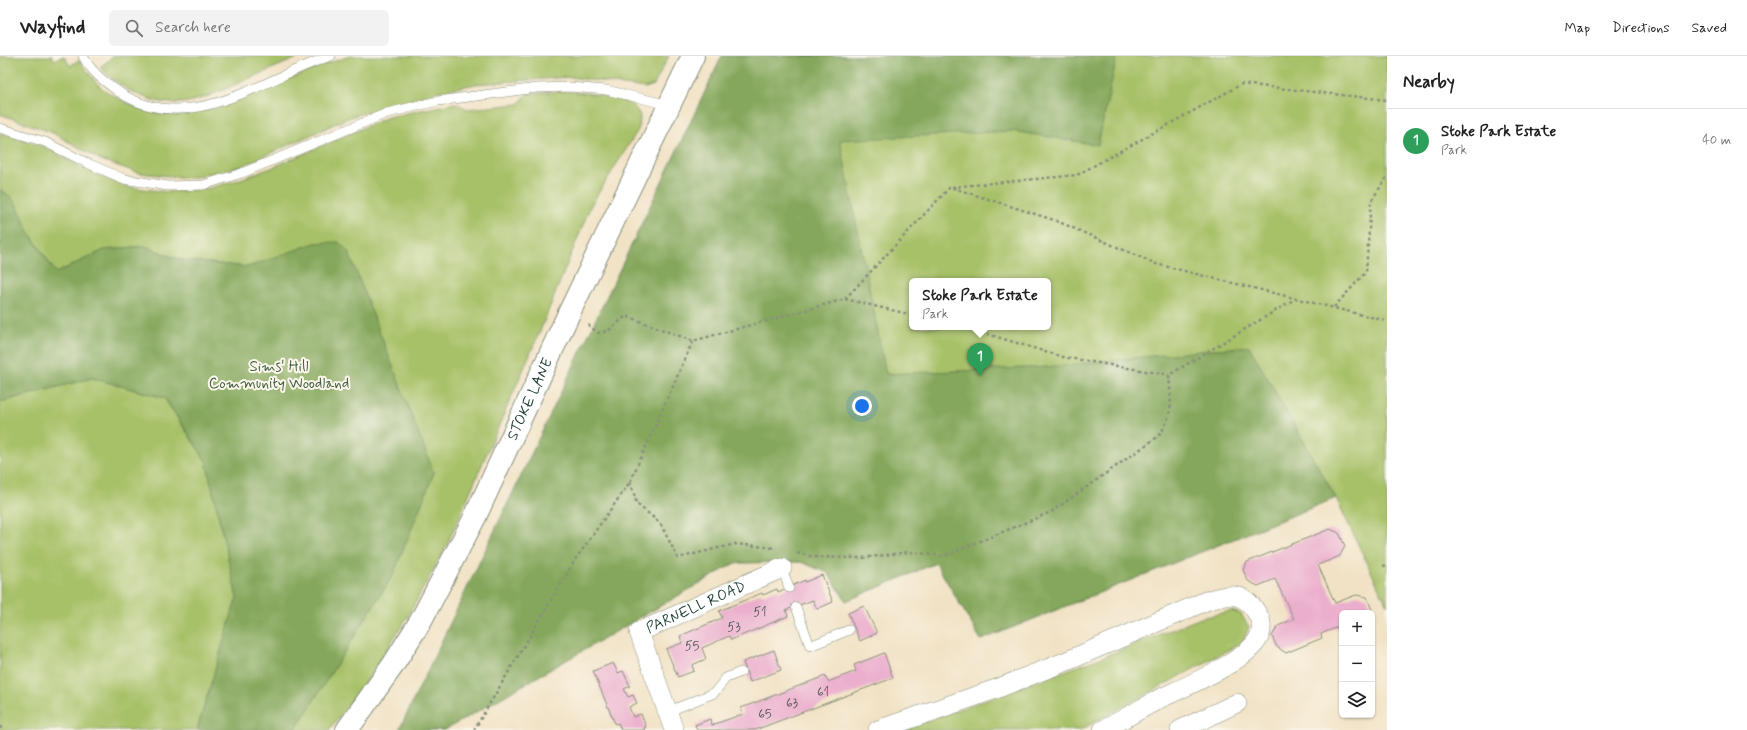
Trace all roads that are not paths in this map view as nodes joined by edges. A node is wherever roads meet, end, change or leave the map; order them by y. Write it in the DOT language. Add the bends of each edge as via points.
graph roads {
  1 [pos="83,56"];
  2 [pos="331,56"];
  3 [pos="691,59"];
  4 [pos="669,105"];
  5 [pos="0,128"];
  6 [pos="782,568"];
  7 [pos="789,588"];
  8 [pos="796,607"];
  9 [pos="849,630"];
  10 [pos="742,672"];
  11 [pos="1237,703"];
  12 [pos="667,712"];
  13 [pos="879,729"];
  14 [pos="347,730"];
  15 [pos="674,730"];
  16 [pos="1103,730"];
  17 [pos="1180,730"];
  1 -- 2 [label="lane" via="86,63 103,81 124,95 150,106 177,110 200,108 239,95"];
  3 -- 4 [label="street, STOKE LANE"];
  4 -- 5 [label="lane" via="606,90 570,87 537,88 438,101 387,113 242,173 203,185 168,186 124,179 45,142"];
  4 -- 14 [label="street, STOKE LANE" via="631,180 475,517 420,622"];
  6 -- 7 [label="lane"];
  6 -- 12 [label="street, PARNELL ROAD" via="639,632"];
  8 -- 9 [label="lane" via="810,646"];
  10 -- 12 [label="lane" via="726,678 714,693"];
  11 -- 17 [label="street"];
  12 -- 15 [label="street, PARNELL ROAD"];
  13 -- 16 [label="street" via="1067,661 1206,601 1224,595 1238,597 1253,604 1262,621 1260,637 1249,650 1229,664"];
}
